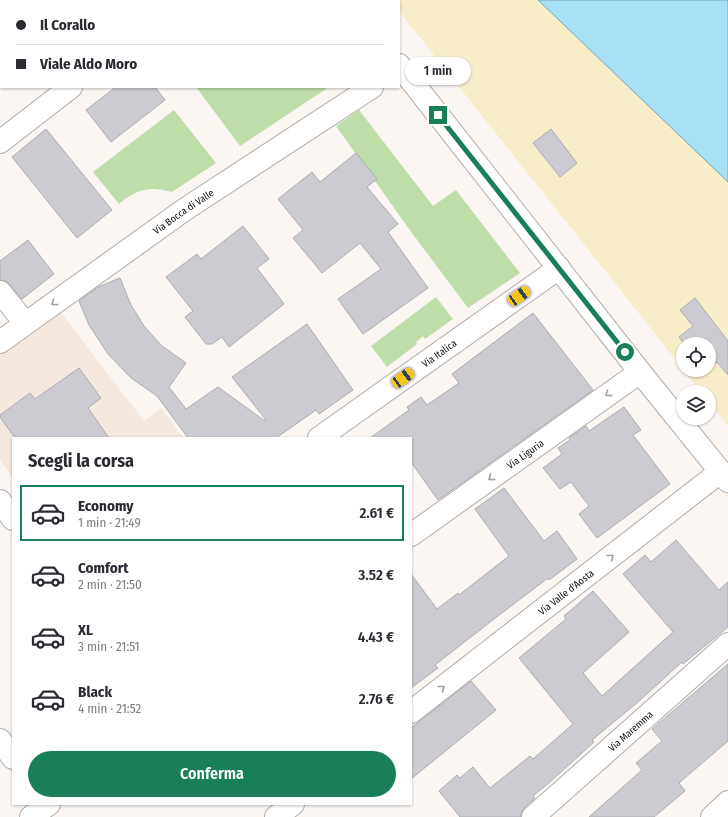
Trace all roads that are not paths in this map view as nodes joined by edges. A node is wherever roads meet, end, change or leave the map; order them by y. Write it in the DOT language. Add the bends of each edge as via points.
graph roads {
  1 [pos="400,67"];
  2 [pos="70,88"];
  3 [pos="370,88"];
  4 [pos="0,142"];
  5 [pos="559,268"];
  6 [pos="0,292"];
  7 [pos="25,323"];
  8 [pos="0,342"];
  9 [pos="640,372"];
  10 [pos="320,437"];
  11 [pos="724,476"];
  12 [pos="0,501"];
  13 [pos="12,518"];
  14 [pos="412,534"];
  15 [pos="728,644"];
  16 [pos="412,711"];
  17 [pos="0,740"];
  18 [pos="12,757"];
  19 [pos="728,802"];
  20 [pos="292,805"];
  21 [pos="276,817"];
  22 [pos="533,817"];
  23 [pos="712,817"];
  1 -- 5 [label="street"];
  2 -- 4 [label="street"];
  3 -- 7 [label="street, Via Bocca di Valle, one-way" via="189,207"];
  5 -- 9 [label="street"];
  5 -- 10 [label="street, Via Italica"];
  6 -- 7 [label="street"];
  7 -- 8 [label="street, Via Bocca di Valle"];
  9 -- 11 [label="street"];
  9 -- 14 [label="street, Via Liguria, one-way"];
  16 -- 11 [label="street, Via Valle d'Aosta, one-way"];
  12 -- 13 [label="street"];
  15 -- 22 [label="street, Via Maremma"];
  17 -- 18 [label="street"];
  19 -- 23 [label="street"];
  20 -- 21 [label="street"];
}
